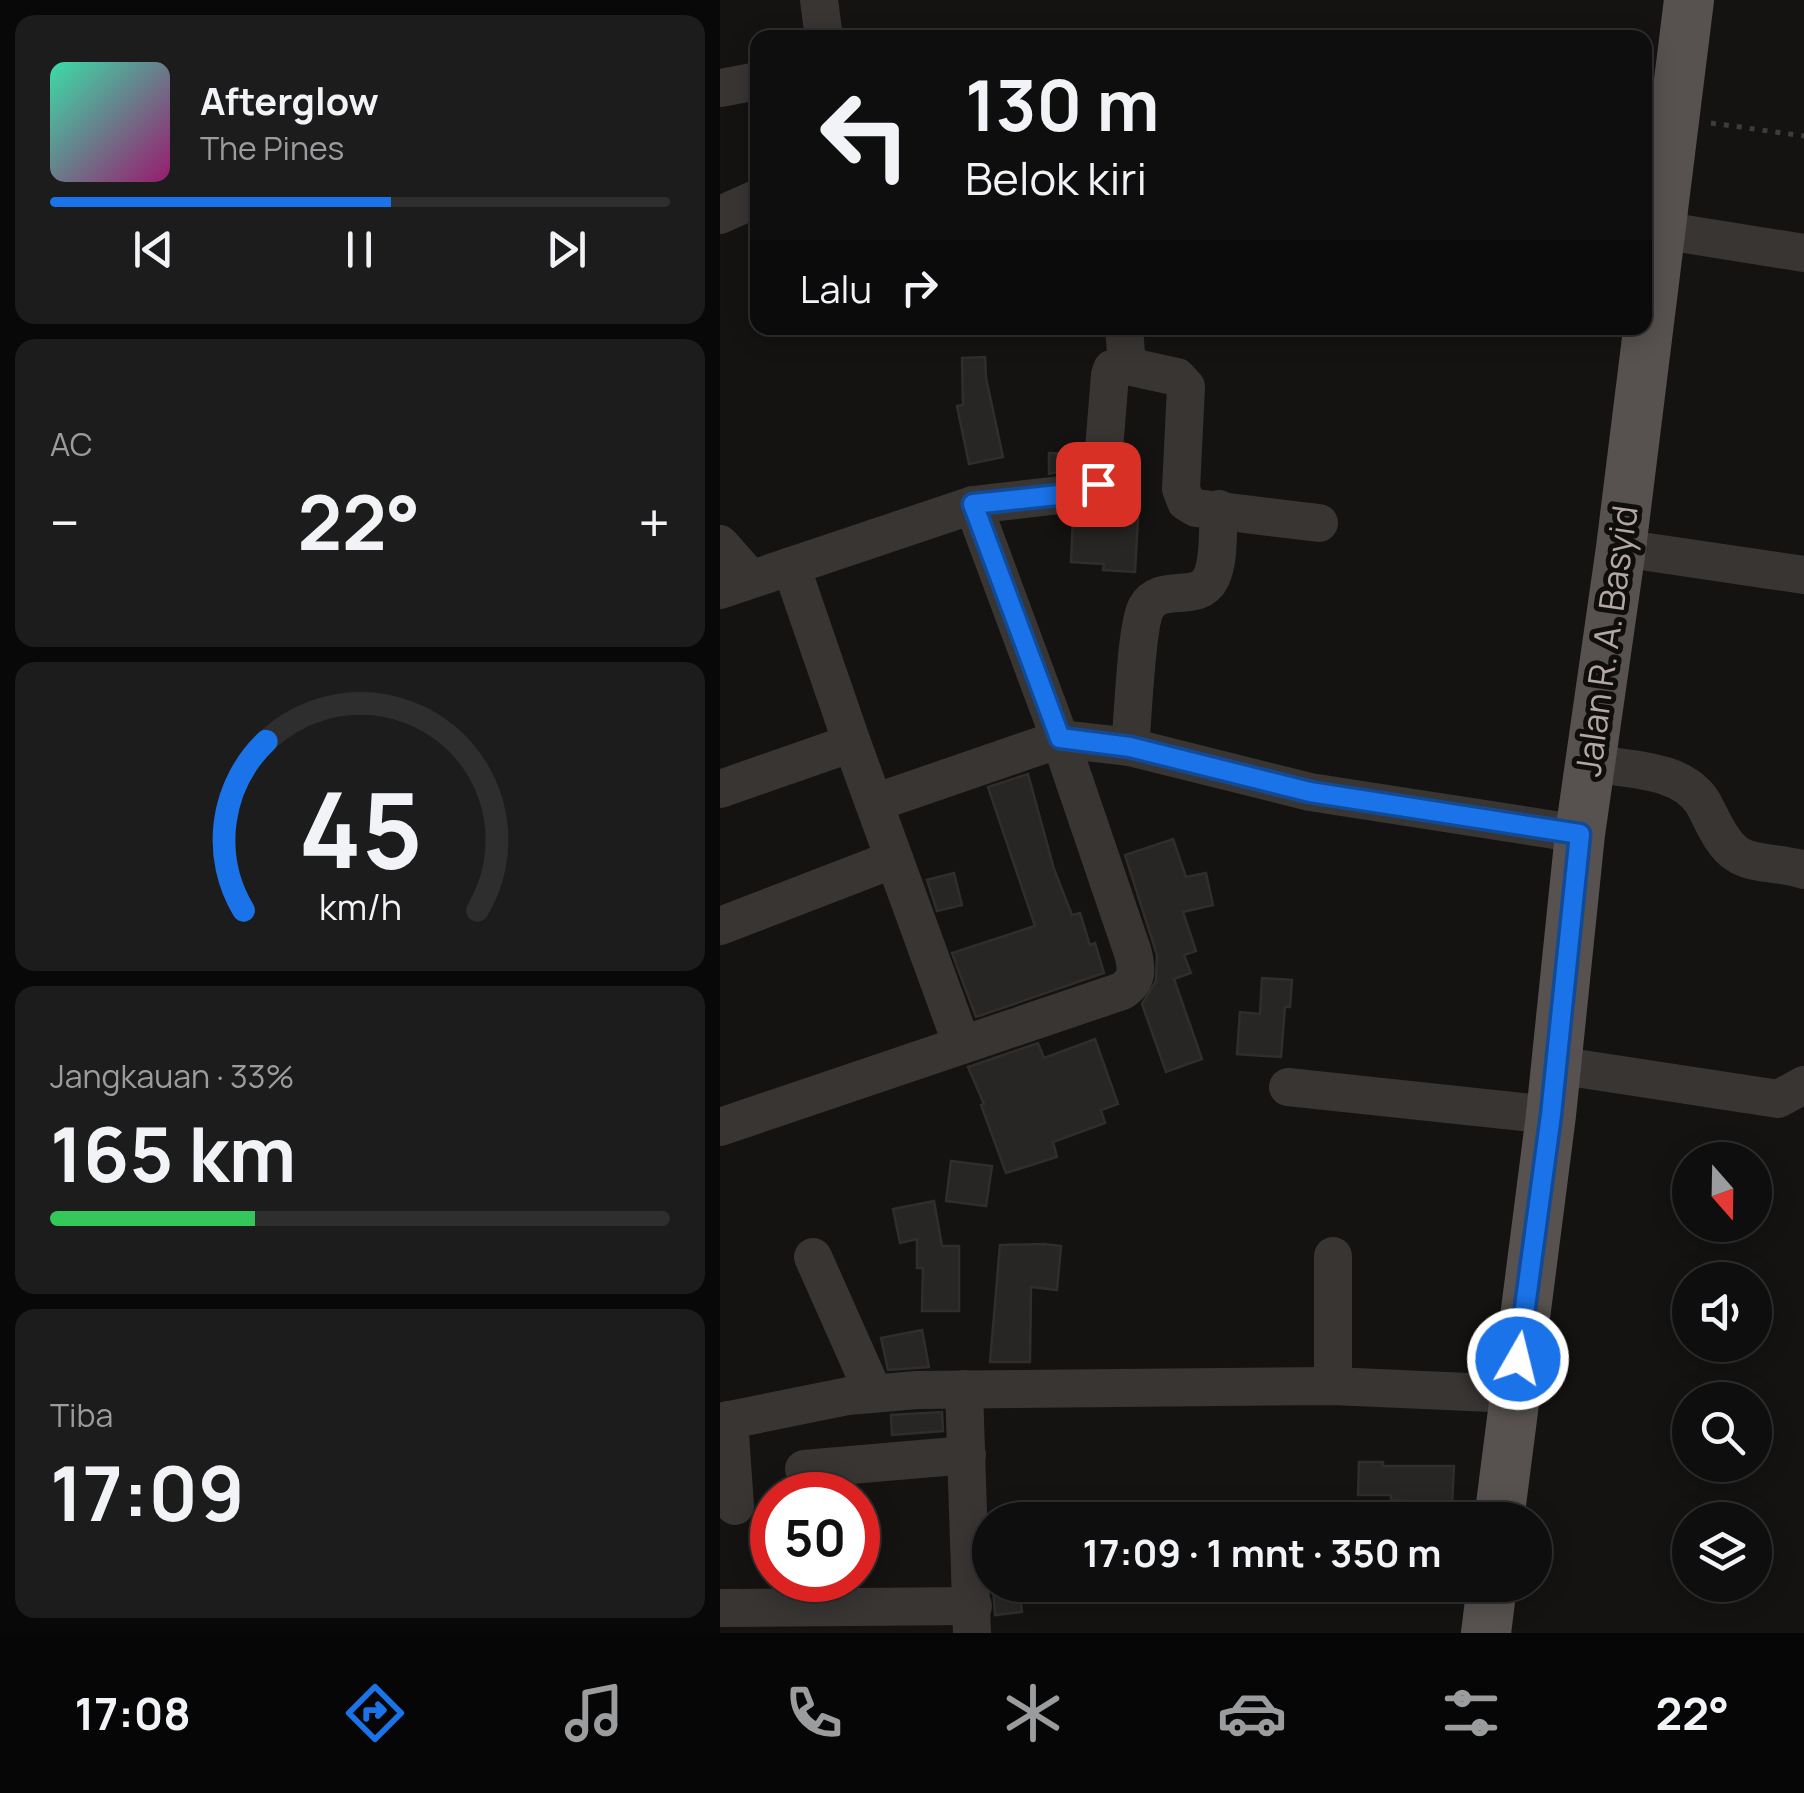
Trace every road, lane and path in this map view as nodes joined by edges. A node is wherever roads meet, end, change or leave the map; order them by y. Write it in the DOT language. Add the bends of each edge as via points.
graph roads {
  1 [pos="819,0"];
  2 [pos="1689,0"];
  3 [pos="824,30"];
  4 [pos="750,82"];
  5 [pos="720,88"];
  6 [pos="1674,118"];
  7 [pos="1804,136"];
  8 [pos="750,202"];
  9 [pos="720,215"];
  10 [pos="1660,230"];
  11 [pos="1804,253"];
  12 [pos="1652,279"];
  13 [pos="1125,335"];
  14 [pos="1645,335"];
  15 [pos="1127,366"];
  16 [pos="973,504"];
  17 [pos="1219,509"];
  18 [pos="1319,523"];
  19 [pos="720,544"];
  20 [pos="1621,548"];
  21 [pos="791,566"];
  22 [pos="1804,575"];
  23 [pos="736,584"];
  24 [pos="1060,738"];
  25 [pos="852,743"];
  26 [pos="1130,747"];
  27 [pos="1590,764"];
  28 [pos="720,789"];
  29 [pos="874,803"];
  30 [pos="1580,834"];
  31 [pos="894,859"];
  32 [pos="1804,870"];
  33 [pos="720,926"];
  34 [pos="962,1045"];
  35 [pos="1556,1065"];
  36 [pos="1804,1085"];
  37 [pos="1288,1087"];
  38 [pos="1551,1115"];
  39 [pos="720,1127"];
  40 [pos="1333,1256"];
  41 [pos="813,1257"];
  42 [pos="1333,1386"];
  43 [pos="964,1389"];
  44 [pos="873,1392"];
  45 [pos="1514,1394"];
  46 [pos="725,1421"];
  47 [pos="967,1455"];
  48 [pos="804,1469"];
  49 [pos="1501,1502"];
  50 [pos="735,1506"];
  51 [pos="1490,1602"];
  52 [pos="720,1608"];
  53 [pos="973,1620"];
  54 [pos="1486,1633"];
  1 -- 3 [label="street"];
  2 -- 6 [label="main road, Jalan R. A. Basyid"];
  4 -- 5 [label="street"];
  6 -- 7 [label="path"];
  6 -- 10 [label="main road, Jalan R. A. Basyid"];
  8 -- 9 [label="street"];
  10 -- 11 [label="street"];
  10 -- 12 [label="main road, Jalan R. A. Basyid"];
  13 -- 15 [label="street"];
  14 -- 20 [label="main road, Jalan R. A. Basyid"];
  15 -- 16 [label="street" via="1110,375 1098,484 1077,493"];
  15 -- 17 [label="street" via="1183,381 1188,394 1181,489 1196,508"];
  16 -- 21 [label="street"];
  16 -- 24 [label="street"];
  17 -- 18 [label="street"];
  17 -- 26 [label="street" via="1207,585 1155,597 1143,615"];
  19 -- 23 [label="street"];
  20 -- 22 [label="street"];
  20 -- 27 [label="main road, Jalan R. A. Basyid"];
  21 -- 23 [label="street"];
  21 -- 25 [label="street"];
  24 -- 26 [label="street"];
  24 -- 29 [label="street"];
  24 -- 34 [label="street" via="1137,971 1122,991"];
  25 -- 28 [label="street"];
  25 -- 29 [label="street"];
  26 -- 30 [label="street" via="1310,792"];
  27 -- 30 [label="main road, Jalan R. A. Basyid"];
  27 -- 32 [label="street" via="1687,785 1738,856"];
  29 -- 31 [label="street"];
  30 -- 35 [label="main road, Jalan R. A. Basyid"];
  31 -- 33 [label="street"];
  31 -- 34 [label="street"];
  34 -- 39 [label="street"];
  35 -- 36 [label="street" via="1778,1099"];
  35 -- 38 [label="main road, Jalan R. A. Basyid"];
  37 -- 38 [label="street"];
  38 -- 45 [label="main road, Jalan R. A. Basyid"];
  40 -- 42 [label="street"];
  41 -- 44 [label="street"];
  42 -- 43 [label="street"];
  42 -- 45 [label="street"];
  43 -- 44 [label="street"];
  43 -- 47 [label="street"];
  44 -- 46 [label="street"];
  45 -- 49 [label="main road, Jalan R. A. Basyid"];
  46 -- 50 [label="street"];
  47 -- 48 [label="street"];
  47 -- 53 [label="street"];
  51 -- 54 [label="main road"];
  52 -- 53 [label="street"];
}
